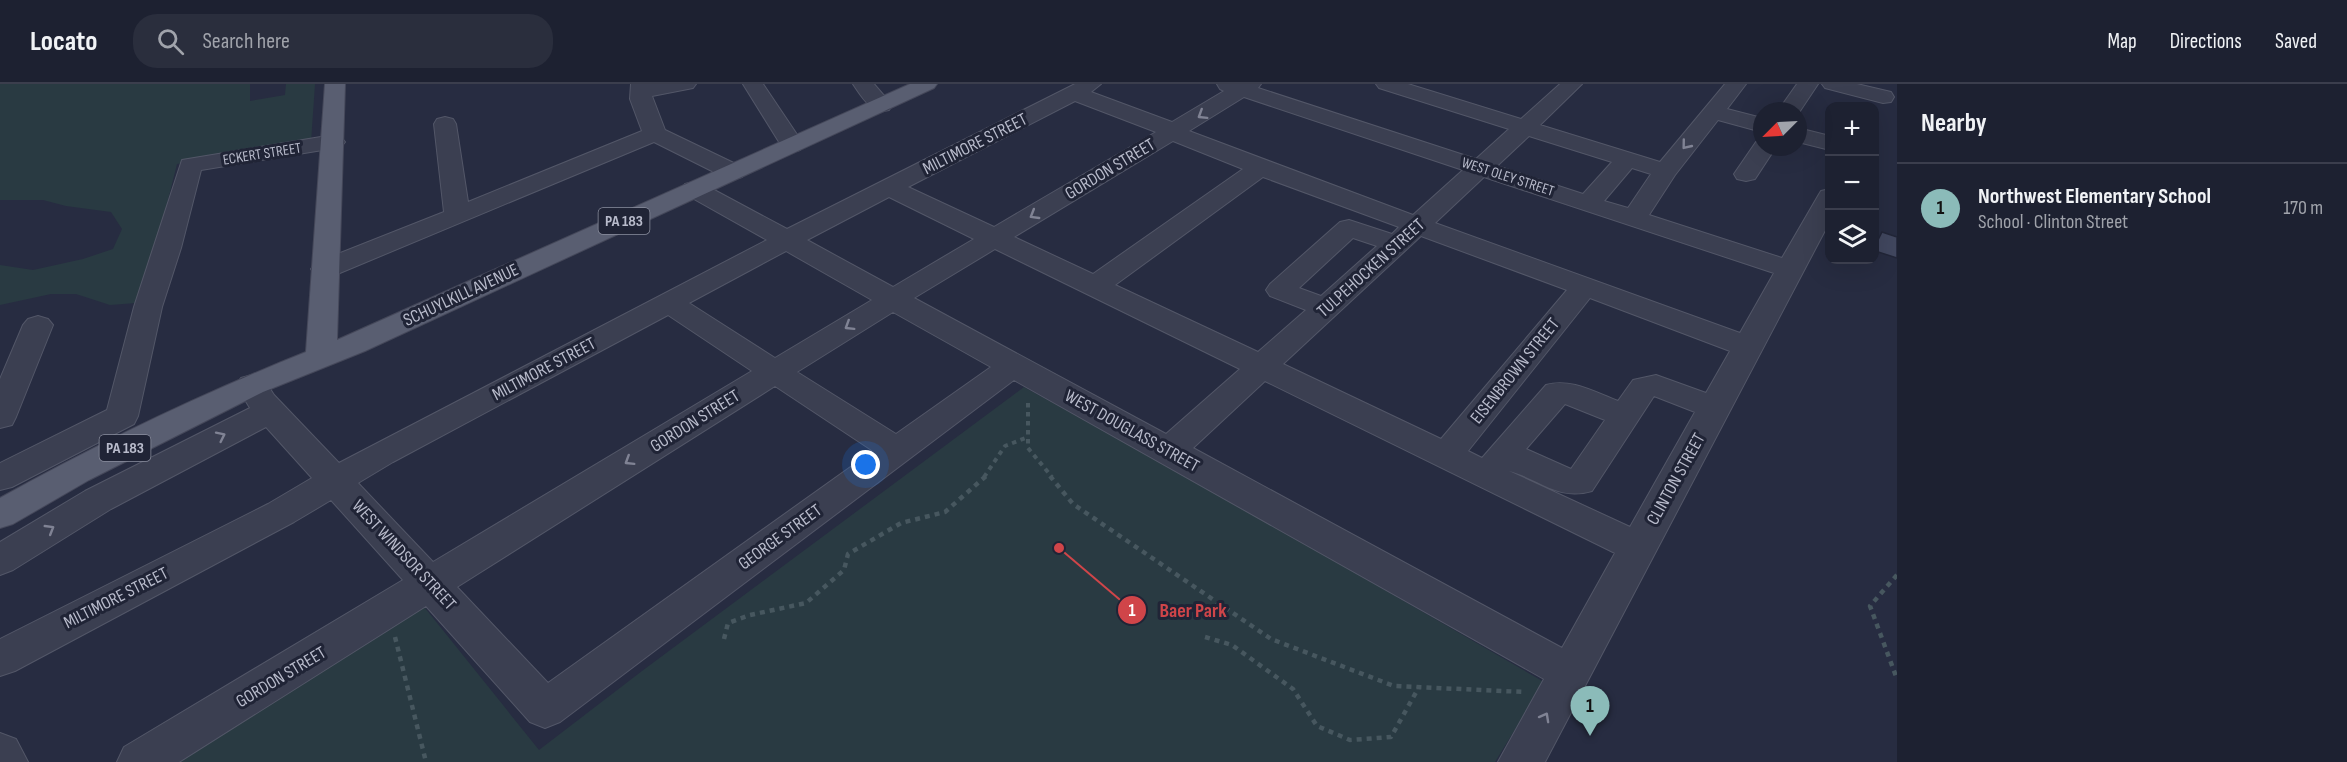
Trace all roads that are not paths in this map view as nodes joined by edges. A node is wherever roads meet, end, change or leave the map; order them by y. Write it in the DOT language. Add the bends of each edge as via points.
graph roads {
  1 [pos="686,84"];
  2 [pos="753,84"];
  3 [pos="863,84"];
  4 [pos="927,84"];
  5 [pos="1572,84"];
  6 [pos="1736,84"];
  7 [pos="1808,84"];
  8 [pos="1832,84"];
  9 [pos="331,85"];
  10 [pos="1239,86"];
  11 [pos="1399,86"];
  12 [pos="641,88"];
  13 [pos="1082,89"];
  14 [pos="1883,98"];
  15 [pos="1795,102"];
  16 [pos="881,105"];
  17 [pos="1713,112"];
  18 [pos="1753,123"];
  19 [pos="445,124"];
  20 [pos="1526,126"];
  21 [pos="1172,132"];
  22 [pos="656,134"];
  23 [pos="1807,137"];
  24 [pos="333,142"];
  25 [pos="1825,142"];
  26 [pos="792,145"];
  27 [pos="1758,156"];
  28 [pos="1627,159"];
  29 [pos="928,168"];
  30 [pos="1261,168"];
  31 [pos="1480,168"];
  32 [pos="1665,171"];
  33 [pos="733,172"];
  34 [pos="1746,174"];
  35 [pos="890,188"];
  36 [pos="694,189"];
  37 [pos="1588,204"];
  38 [pos="1825,205"];
  39 [pos="457,216"];
  40 [pos="1633,219"];
  41 [pos="823,222"];
  42 [pos="1418,225"];
  43 [pos="995,239"];
  44 [pos="787,240"];
  45 [pos="1397,244"];
  46 [pos="326,269"];
  47 [pos="1791,270"];
  48 [pos="1093,287"];
  49 [pos="1584,287"];
  50 [pos="893,299"];
  51 [pos="669,303"];
  52 [pos="1326,308"];
  53 [pos="38,325"];
  54 [pos="1748,347"];
  55 [pos="321,358"];
  56 [pos="1518,367"];
  57 [pos="1262,368"];
  58 [pos="1022,369"];
  59 [pos="774,372"];
  60 [pos="1561,390"];
  61 [pos="262,400"];
  62 [pos="1715,408"];
  63 [pos="1625,416"];
  64 [pos="0,417"];
  65 [pos="897,452"];
  66 [pos="1169,452"];
  67 [pos="1446,456"];
  68 [pos="1496,464"];
  69 [pos="0,478"];
  70 [pos="335,481"];
  71 [pos="0,515"];
  72 [pos="1639,548"];
  73 [pos="0,560"];
  74 [pos="430,583"];
  75 [pos="0,658"];
  76 [pos="1564,683"];
  77 [pos="545,709"];
  78 [pos="0,753"];
  79 [pos="5,762"];
  80 [pos="140,762"];
  81 [pos="1521,762"];
  1 -- 12 [label="street"];
  2 -- 26 [label="street"];
  3 -- 16 [label="street"];
  4 -- 16 [label="main road, SCHUYLKILL AVENUE / PA 183"];
  5 -- 20 [label="street, TULPEHOCKEN STREET"];
  6 -- 17 [label="street"];
  7 -- 15 [label="street"];
  8 -- 14 [label="street"];
  9 -- 24 [label="main road"];
  10 -- 21 [label="street, GORDON STREET, one-way"];
  10 -- 31 [label="street, WEST OLEY STREET"];
  11 -- 20 [label="street"];
  12 -- 22 [label="street" via="641,99"];
  13 -- 21 [label="street"];
  13 -- 29 [label="street, MILTIMORE STREET"];
  16 -- 26 [label="main road, SCHUYLKILL AVENUE / PA 183"];
  17 -- 18 [label="street"];
  17 -- 32 [label="street, one-way"];
  19 -- 39 [label="street"];
  20 -- 28 [label="street"];
  20 -- 31 [label="street, TULPEHOCKEN STREET"];
  21 -- 30 [label="street"];
  21 -- 43 [label="street, GORDON STREET, one-way"];
  22 -- 33 [label="street"];
  22 -- 39 [label="street"];
  23 -- 25 [label="street"];
  24 -- 46 [label="main road"];
  24 -- 69 [label="street, ECKERT STREET" via="190,165 148,307 122,416"];
  26 -- 33 [label="main road, SCHUYLKILL AVENUE / PA 183"];
  27 -- 34 [label="street"];
  28 -- 32 [label="street"];
  28 -- 37 [label="street"];
  29 -- 35 [label="street, MILTIMORE STREET"];
  29 -- 41 [label="street" via="903,157 799,210"];
  30 -- 42 [label="street"];
  30 -- 48 [label="street"];
  31 -- 37 [label="street, WEST OLEY STREET"];
  31 -- 42 [label="street, TULPEHOCKEN STREET"];
  32 -- 40 [label="street"];
  33 -- 36 [label="main road, SCHUYLKILL AVENUE / PA 183"];
  35 -- 41 [label="street, MILTIMORE STREET"];
  35 -- 43 [label="street"];
  36 -- 44 [label="street, WEST DOUGLASS STREET"];
  36 -- 55 [label="main road, SCHUYLKILL AVENUE / PA 183"];
  37 -- 40 [label="street, WEST OLEY STREET"];
  38 -- 47 [label="street, CLINTON STREET"];
  39 -- 46 [label="street"];
  40 -- 47 [label="street, WEST OLEY STREET"];
  41 -- 44 [label="street, MILTIMORE STREET"];
  42 -- 45 [label="street, TULPEHOCKEN STREET"];
  42 -- 49 [label="street"];
  43 -- 48 [label="street"];
  43 -- 50 [label="street, GORDON STREET"];
  44 -- 50 [label="street, WEST DOUGLASS STREET"];
  44 -- 51 [label="street, MILTIMORE STREET"];
  45 -- 52 [label="street, TULPEHOCKEN STREET"];
  45 -- 52 [label="street" via="1349,228 1280,290"];
  46 -- 55 [label="main road"];
  47 -- 54 [label="street, CLINTON STREET"];
  48 -- 57 [label="street"];
  49 -- 54 [label="street"];
  49 -- 56 [label="street, EISENBROWN STREET"];
  50 -- 58 [label="street, WEST DOUGLASS STREET"];
  50 -- 59 [label="street, GORDON STREET, one-way"];
  51 -- 59 [label="street"];
  51 -- 70 [label="street, MILTIMORE STREET"];
  52 -- 57 [label="street, TULPEHOCKEN STREET"];
  53 -- 64 [label="street"];
  54 -- 62 [label="street, CLINTON STREET"];
  55 -- 61 [label="main road, SCHUYLKILL AVENUE / PA 183"];
  56 -- 60 [label="street" via="1556,383"];
  56 -- 67 [label="street, EISENBROWN STREET"];
  57 -- 66 [label="street, TULPEHOCKEN STREET"];
  57 -- 67 [label="street"];
  58 -- 65 [label="street, GEORGE STREET"];
  58 -- 66 [label="street, WEST DOUGLASS STREET"];
  59 -- 65 [label="street"];
  59 -- 74 [label="street, GORDON STREET, one-way"];
  60 -- 63 [label="street"];
  60 -- 68 [label="street"];
  61 -- 70 [label="street, WEST WINDSOR STREET"];
  61 -- 71 [label="main road, SCHUYLKILL AVENUE / PA 183" via="77,471"];
  73 -- 61 [label="street, SCHUYLKILL AVENUE, one-way"];
  62 -- 63 [label="street" via="1648,386"];
  62 -- 72 [label="street, CLINTON STREET"];
  63 -- 68 [label="street" via="1580,482"];
  65 -- 77 [label="street, GEORGE STREET"];
  66 -- 76 [label="street, WEST DOUGLASS STREET"];
  67 -- 68 [label="street"];
  68 -- 72 [label="street"];
  70 -- 74 [label="street, WEST WINDSOR STREET"];
  70 -- 75 [label="street, MILTIMORE STREET"];
  72 -- 76 [label="street, CLINTON STREET"];
  74 -- 77 [label="street, WEST WINDSOR STREET"];
  74 -- 80 [label="street, GORDON STREET"];
  81 -- 76 [label="street, CLINTON STREET, one-way"];
  78 -- 79 [label="street"];
}
